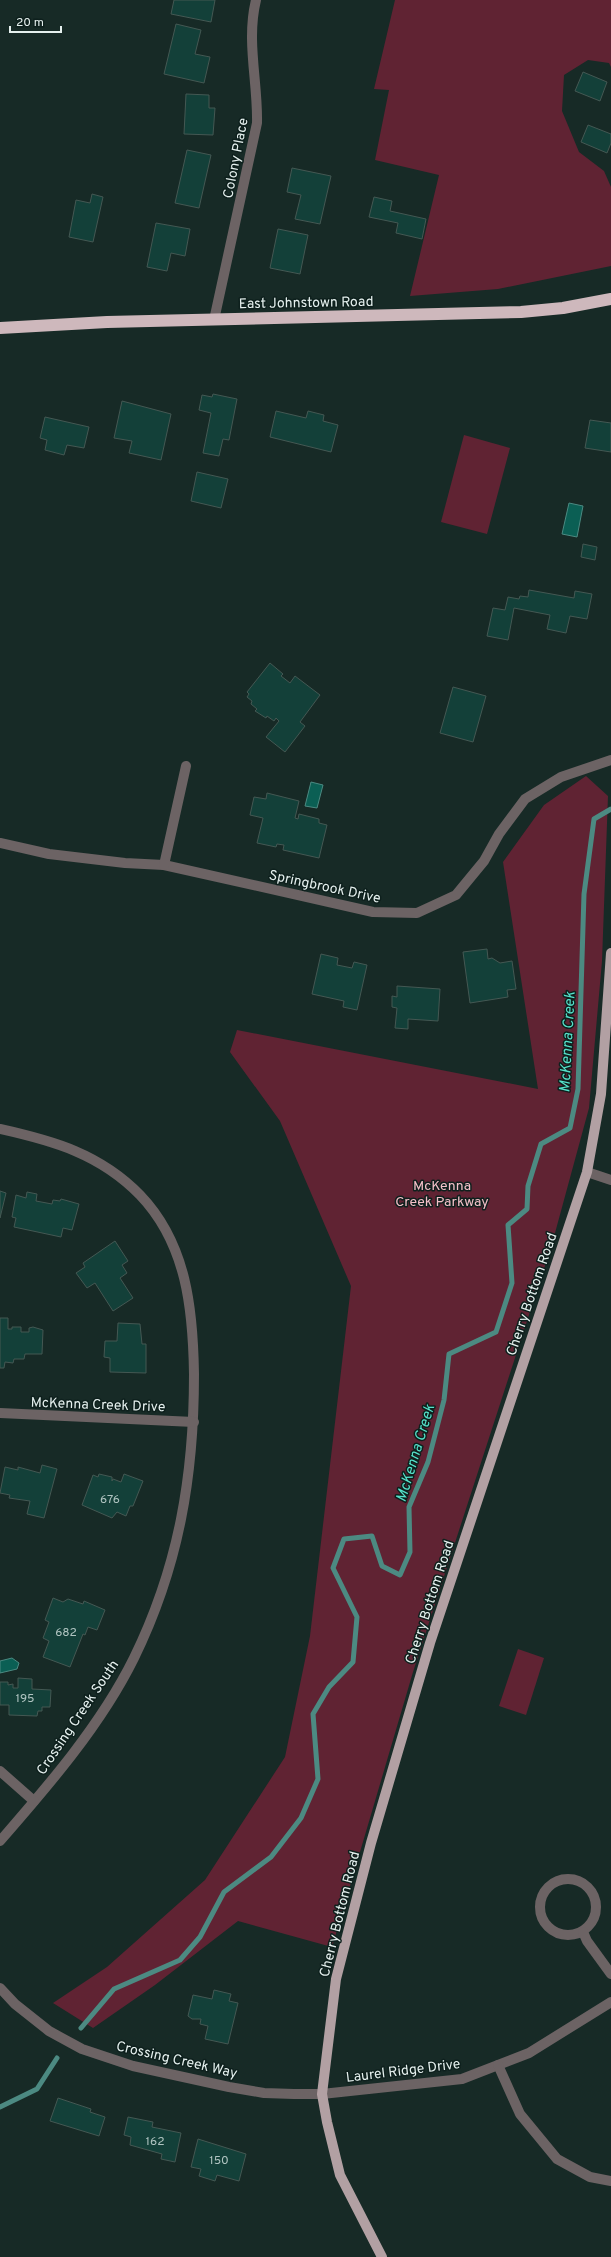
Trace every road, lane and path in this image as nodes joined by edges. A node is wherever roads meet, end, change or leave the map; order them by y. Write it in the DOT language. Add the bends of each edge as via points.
graph roads {
  1 [pos="256,0"];
  2 [pos="611,299"];
  3 [pos="214,320"];
  4 [pos="0,328"];
  5 [pos="611,760"];
  6 [pos="186,766"];
  7 [pos="0,843"];
  8 [pos="164,865"];
  9 [pos="611,952"];
  10 [pos="0,1129"];
  11 [pos="588,1172"];
  12 [pos="611,1180"];
  13 [pos="0,1413"];
  14 [pos="194,1422"];
  15 [pos="0,1772"];
  16 [pos="34,1801"];
  17 [pos="0,1841"];
  18 [pos="583,1932"];
  19 [pos="611,1974"];
  20 [pos="0,1988"];
  21 [pos="611,2002"];
  22 [pos="498,2065"];
  23 [pos="322,2094"];
  24 [pos="611,2181"];
  25 [pos="382,2257"];
  1 -- 3 [label="street, Colony Place" via="252,52 258,96 257,123"];
  2 -- 3 [label="highway, East Johnstown Road" via="563,308 521,312"];
  3 -- 4 [label="highway, East Johnstown Road"];
  5 -- 8 [label="street, Springbrook Drive" via="561,777 525,799 499,834 484,861 456,895 417,913 373,912"];
  6 -- 8 [label="street"];
  7 -- 8 [label="street, Springbrook Drive" via="49,854"];
  9 -- 11 [label="main road, Cherry Bottom Road" via="601,1094"];
  10 -- 14 [label="street, Crossing Creek South" via="73,1149 105,1165 139,1195 159,1218 177,1254 188,1288 193,1340"];
  11 -- 12 [label="street"];
  11 -- 23 [label="main road, Cherry Bottom Road" via="430,1643 401,1738 336,1979"];
  13 -- 14 [label="street, McKenna Creek Drive"];
  14 -- 16 [label="street, Crossing Creek South" via="187,1493 174,1551 155,1609 133,1659 103,1709 52,1781"];
  15 -- 16 [label="street"];
  16 -- 17 [label="street, Crossing Creek South"];
  18 -- 18 [label="street" via="567,1936 552,1931 543,1920 539,1906 541,1898 546,1889 556,1881 580,1881 590,1889 595,1898 596,1914"];
  18 -- 19 [label="street"];
  20 -- 23 [label="street, Crossing Creek Way" via="15,2004 49,2031 82,2049 133,2066 264,2093"];
  21 -- 22 [label="street, Laurel Ridge Drive" via="529,2053"];
  22 -- 23 [label="street, Laurel Ridge Drive" via="462,2079"];
  22 -- 24 [label="street" via="520,2114 557,2159 590,2177"];
  23 -- 25 [label="main road, Cherry Bottom Road" via="340,2174"];
}
